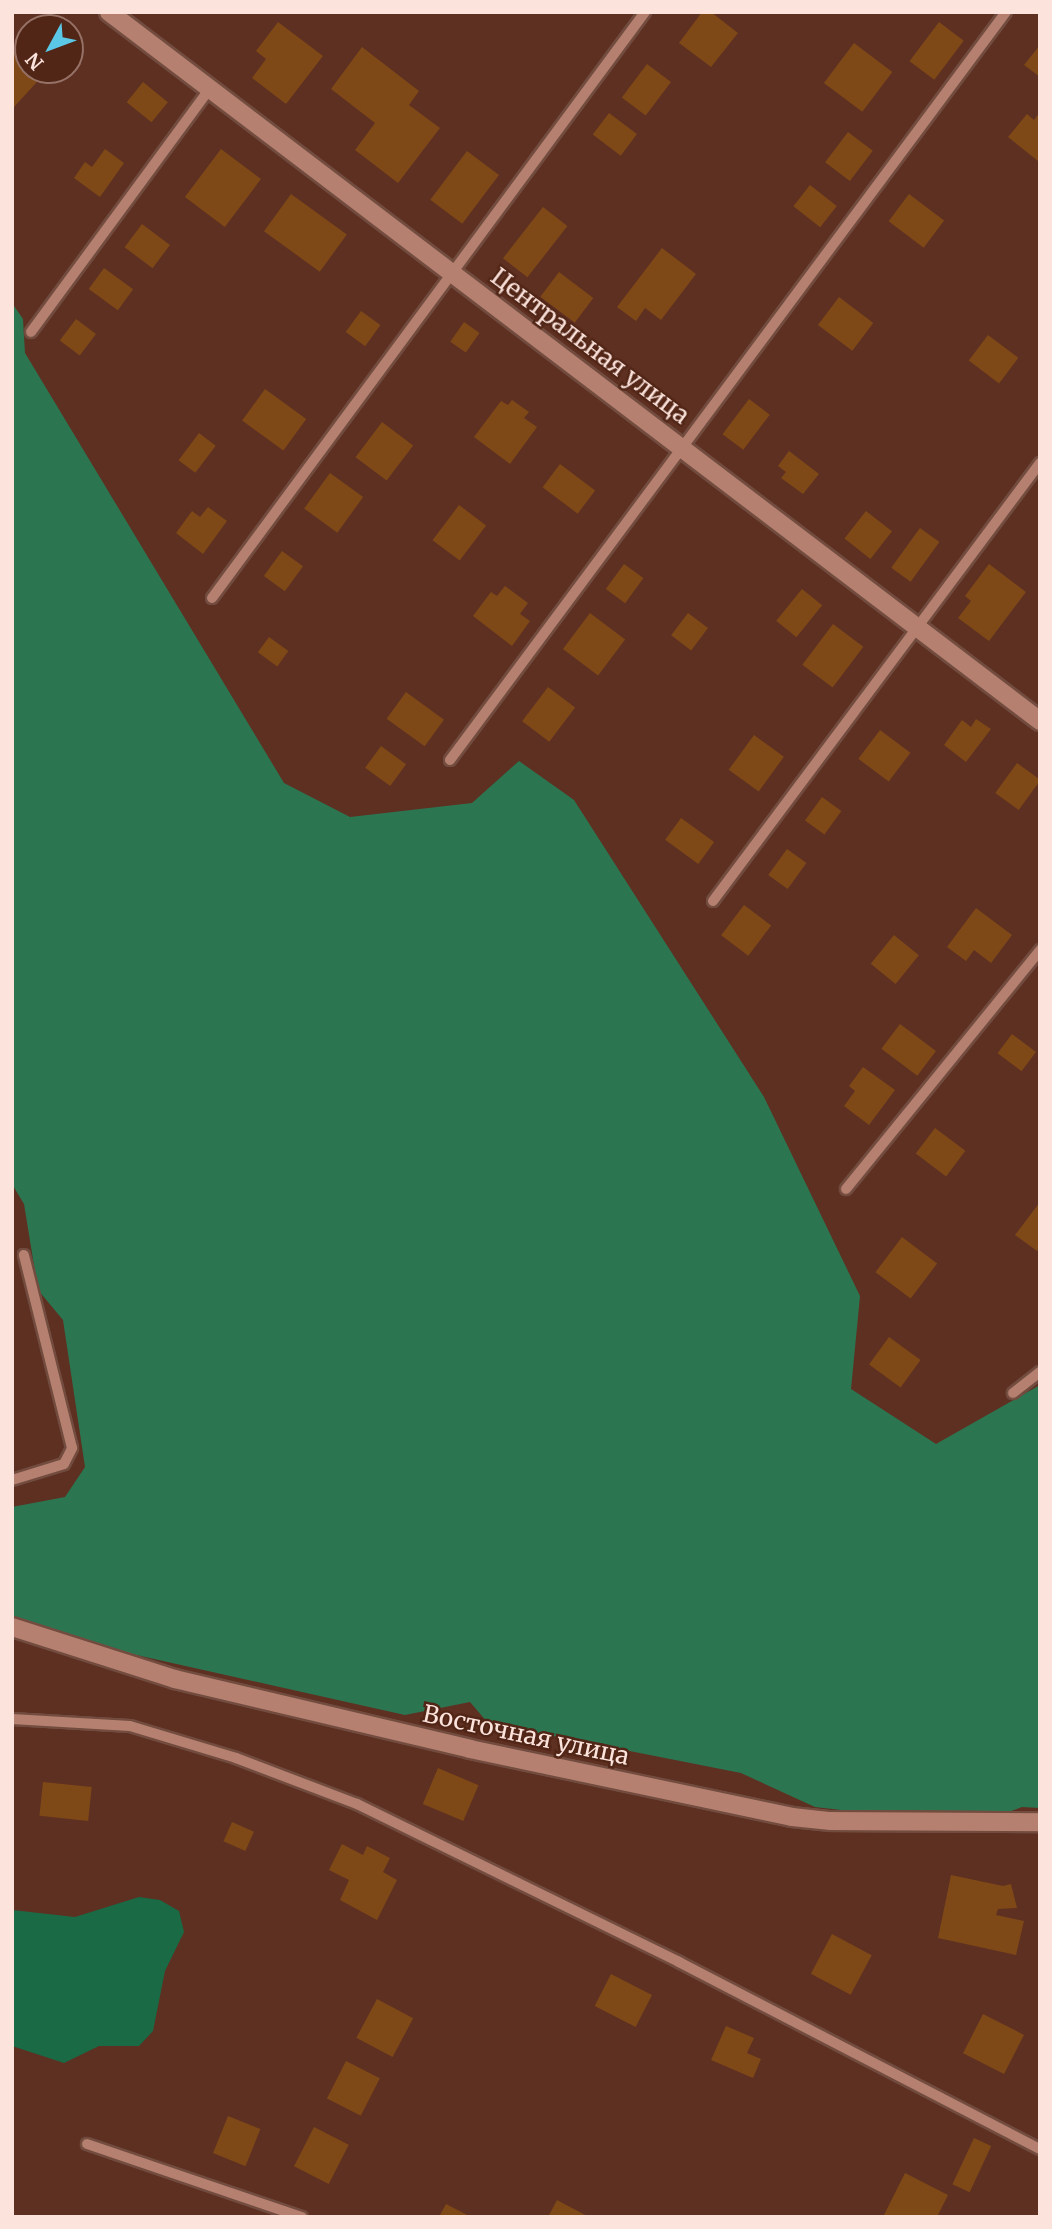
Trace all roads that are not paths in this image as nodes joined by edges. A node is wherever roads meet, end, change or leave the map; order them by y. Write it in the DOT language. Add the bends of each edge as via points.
graph roads {
  1 [pos="109,12"];
  2 [pos="645,12"];
  3 [pos="1006,12"];
  4 [pos="210,88"];
  5 [pos="452,272"];
  6 [pos="31,332"];
  7 [pos="684,448"];
  8 [pos="1040,463"];
  9 [pos="212,598"];
  10 [pos="917,625"];
  11 [pos="1040,721"];
  12 [pos="450,760"];
  13 [pos="713,901"];
  14 [pos="1040,950"];
  15 [pos="846,1189"];
  16 [pos="24,1255"];
  17 [pos="1040,1372"];
  18 [pos="1013,1393"];
  19 [pos="12,1480"];
  20 [pos="12,1627"];
  21 [pos="12,1719"];
  22 [pos="1040,1822"];
  23 [pos="87,2144"];
  24 [pos="1040,2149"];
  25 [pos="302,2217"];
  1 -- 4 [label="street, Центральная улица"];
  2 -- 5 [label="lane"];
  3 -- 7 [label="lane"];
  4 -- 5 [label="street, Центральная улица"];
  4 -- 6 [label="lane"];
  5 -- 7 [label="street, Центральная улица"];
  5 -- 9 [label="lane"];
  7 -- 10 [label="street, Центральная улица"];
  7 -- 12 [label="lane"];
  8 -- 10 [label="lane"];
  10 -- 11 [label="street, Центральная улица"];
  10 -- 13 [label="lane"];
  14 -- 15 [label="lane"];
  16 -- 19 [label="lane" via="72,1448 64,1464"];
  17 -- 18 [label="lane"];
  20 -- 22 [label="street, Восточная улица" via="175,1679 470,1749 792,1817"];
  21 -- 24 [label="lane" via="130,1726 236,1758 357,1804 679,1962"];
  23 -- 25 [label="lane"];
}
